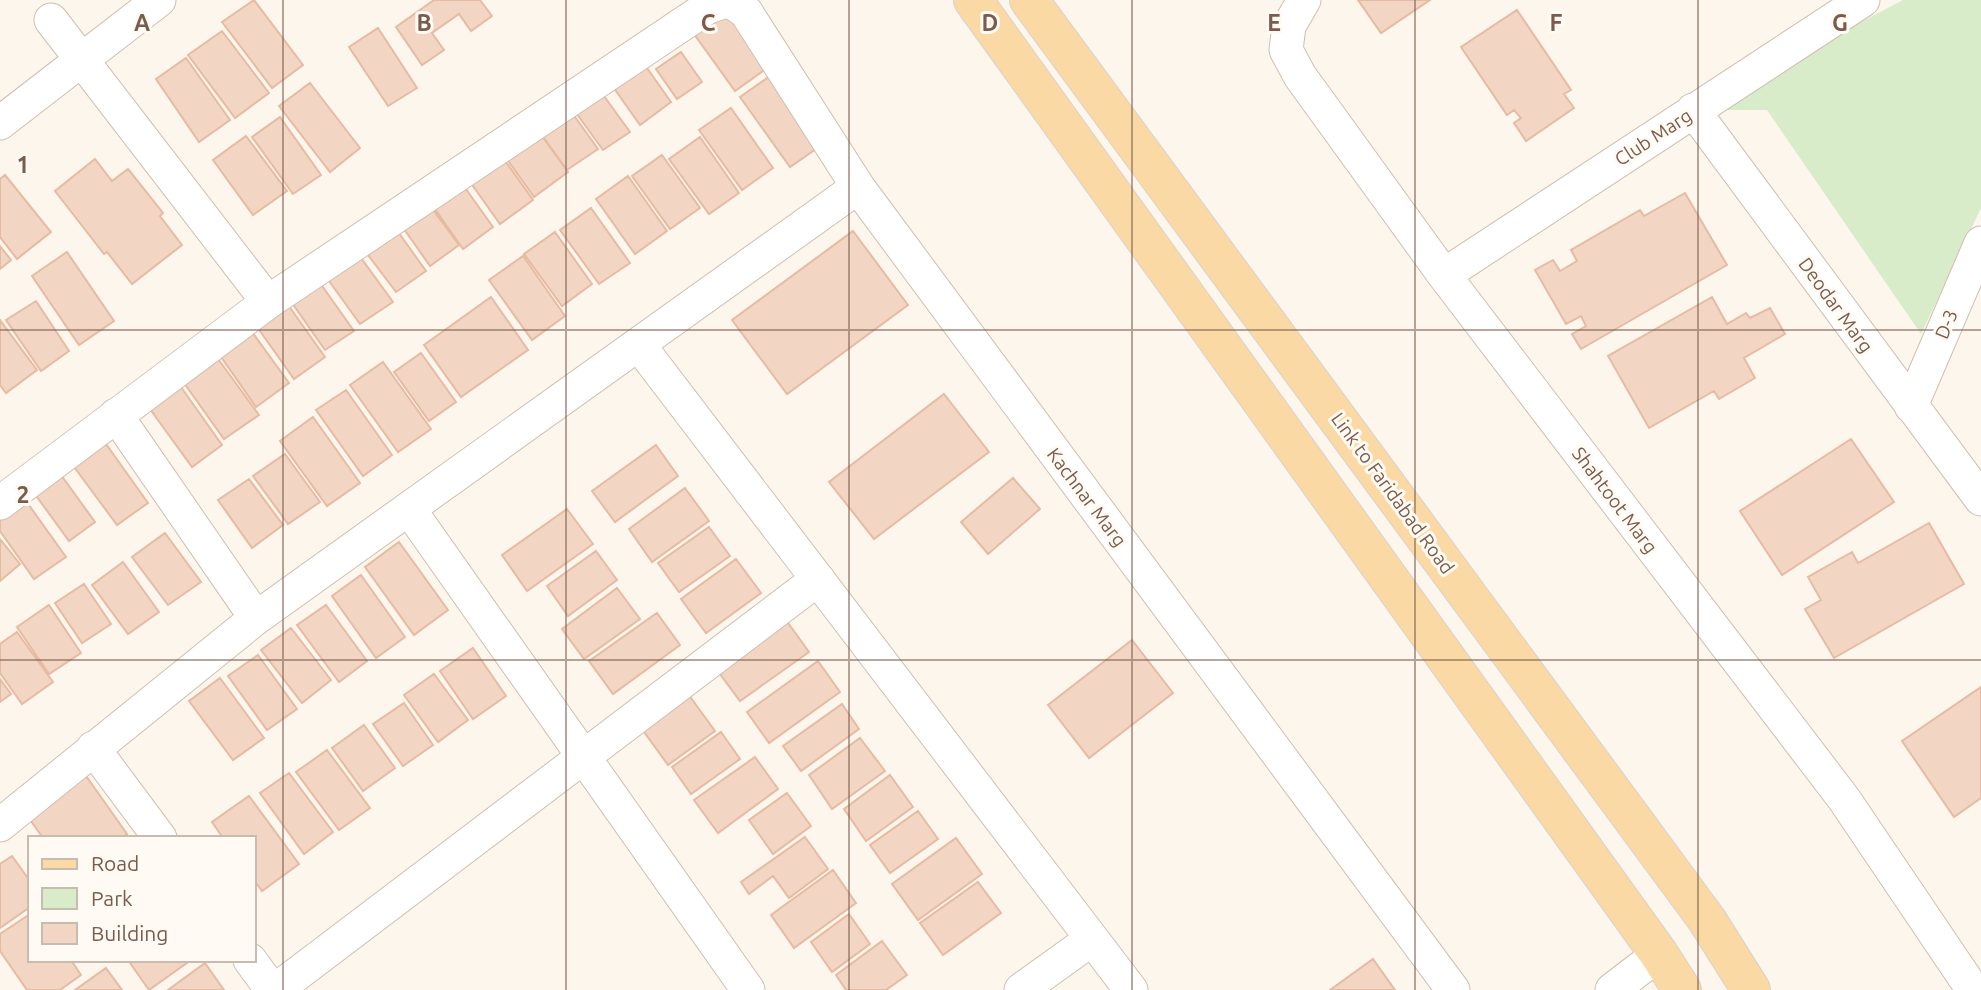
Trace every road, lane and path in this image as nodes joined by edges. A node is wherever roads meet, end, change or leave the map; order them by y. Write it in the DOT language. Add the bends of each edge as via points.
graph roads {
  1 [pos="159,0"];
  2 [pos="729,0"];
  3 [pos="973,0"];
  4 [pos="1029,0"];
  5 [pos="1863,0"];
  6 [pos="1302,2"];
  7 [pos="51,20"];
  8 [pos="81,60"];
  9 [pos="1693,110"];
  10 [pos="0,123"];
  11 [pos="858,187"];
  12 [pos="1981,243"];
  13 [pos="1444,275"];
  14 [pos="268,302"];
  15 [pos="639,345"];
  16 [pos="1910,406"];
  17 [pos="116,415"];
  18 [pos="1981,499"];
  19 [pos="0,503"];
  20 [pos="409,509"];
  21 [pos="818,579"];
  22 [pos="256,618"];
  23 [pos="93,748"];
  24 [pos="583,756"];
  25 [pos="0,825"];
  26 [pos="159,836"];
  27 [pos="1092,939"];
  28 [pos="1659,954"];
  29 [pos="252,962"];
  30 [pos="274,990"];
  31 [pos="748,990"];
  32 [pos="1021,990"];
  33 [pos="1131,990"];
  34 [pos="1454,990"];
  35 [pos="1612,990"];
  36 [pos="1682,990"];
  37 [pos="1751,990"];
  38 [pos="1973,990"];
  1 -- 8 [label="street"];
  2 -- 11 [label="street, Kachnar Marg" via="746,12"];
  2 -- 14 [label="street" via="708,7"];
  3 -- 28 [label="main road"];
  4 -- 37 [label="main road, Link to Faridabad Road" via="1707,919"];
  5 -- 9 [label="street, Club Marg"];
  6 -- 13 [label="street, Shahtoot Marg" via="1289,26 1286,50"];
  7 -- 8 [label="street"];
  8 -- 10 [label="street"];
  8 -- 14 [label="street"];
  9 -- 13 [label="street, Club Marg"];
  9 -- 16 [label="street, Deodar Marg"];
  11 -- 15 [label="street"];
  11 -- 34 [label="street, Kachnar Marg"];
  12 -- 16 [label="street, D-3"];
  13 -- 38 [label="street, Shahtoot Marg" via="1844,799"];
  14 -- 17 [label="street"];
  15 -- 20 [label="street"];
  15 -- 21 [label="street"];
  16 -- 18 [label="street, Deodar Marg"];
  17 -- 19 [label="street"];
  17 -- 22 [label="street"];
  20 -- 22 [label="street"];
  20 -- 24 [label="street"];
  21 -- 24 [label="street"];
  21 -- 27 [label="street"];
  22 -- 23 [label="street"];
  23 -- 25 [label="street"];
  23 -- 26 [label="street"];
  24 -- 30 [label="street"];
  24 -- 31 [label="street"];
  27 -- 32 [label="street"];
  27 -- 33 [label="street"];
  28 -- 35 [label="street"];
  28 -- 36 [label="main road"];
  29 -- 30 [label="street"];
}
